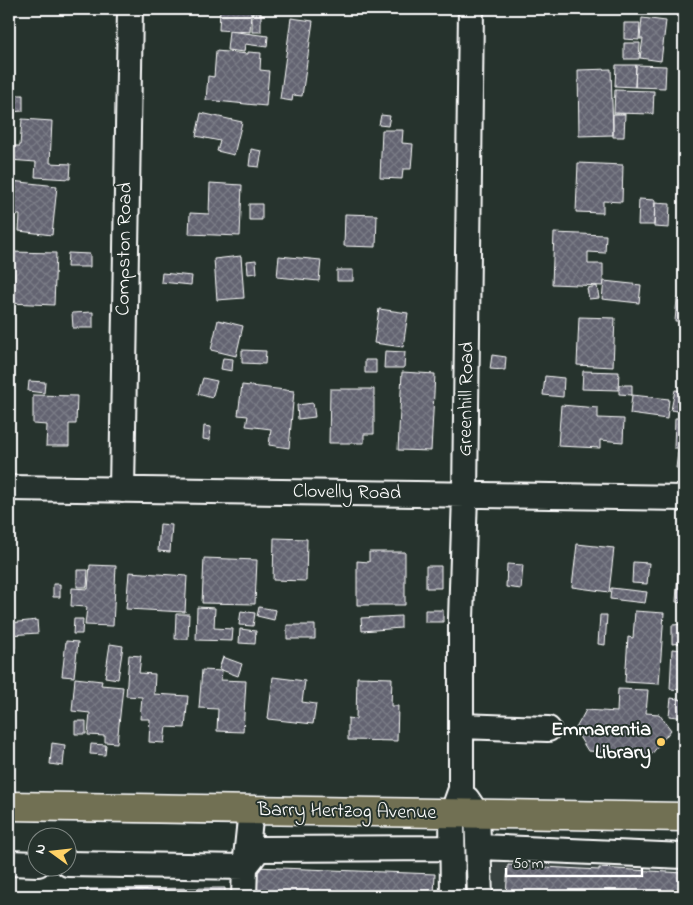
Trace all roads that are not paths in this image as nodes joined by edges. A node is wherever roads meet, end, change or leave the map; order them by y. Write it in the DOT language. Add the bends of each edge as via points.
graph roads {
  1 [pos="130,9"];
  2 [pos="471,9"];
  3 [pos="9,488"];
  4 [pos="122,490"];
  5 [pos="465,495"];
  6 [pos="684,498"];
  7 [pos="461,726"];
  8 [pos="548,729"];
  9 [pos="9,806"];
  10 [pos="463,806"];
  11 [pos="251,810"];
  12 [pos="684,817"];
  13 [pos="480,847"];
  14 [pos="452,848"];
  15 [pos="684,856"];
  16 [pos="9,863"];
  17 [pos="28,864"];
  18 [pos="78,864"];
  19 [pos="245,867"];
  20 [pos="244,896"];
  21 [pos="453,896"];
  22 [pos="480,896"];
  1 -- 4 [label="street, Compston Road"];
  2 -- 5 [label="street, Greenhill Road"];
  3 -- 4 [label="street, Clovelly Road"];
  4 -- 5 [label="street, Clovelly Road"];
  5 -- 6 [label="street, Clovelly Road"];
  5 -- 7 [label="street, Greenhill Road"];
  7 -- 8 [label="street"];
  7 -- 10 [label="street, Greenhill Road"];
  9 -- 11 [label="main road, Barry Hertzog Avenue"];
  10 -- 11 [label="main road, Barry Hertzog Avenue"];
  10 -- 12 [label="main road, Barry Hertzog Avenue"];
  10 -- 13 [label="street, Greenhill Road"];
  10 -- 14 [label="street, Greenhill Road"];
  11 -- 19 [label="street"];
  13 -- 15 [label="street"];
  13 -- 22 [label="street, Greenhill Road"];
  14 -- 19 [label="street" via="259,849"];
  14 -- 21 [label="street, Greenhill Road"];
  16 -- 17 [label="street"];
  18 -- 19 [label="street"];
  19 -- 20 [label="street"];
}
